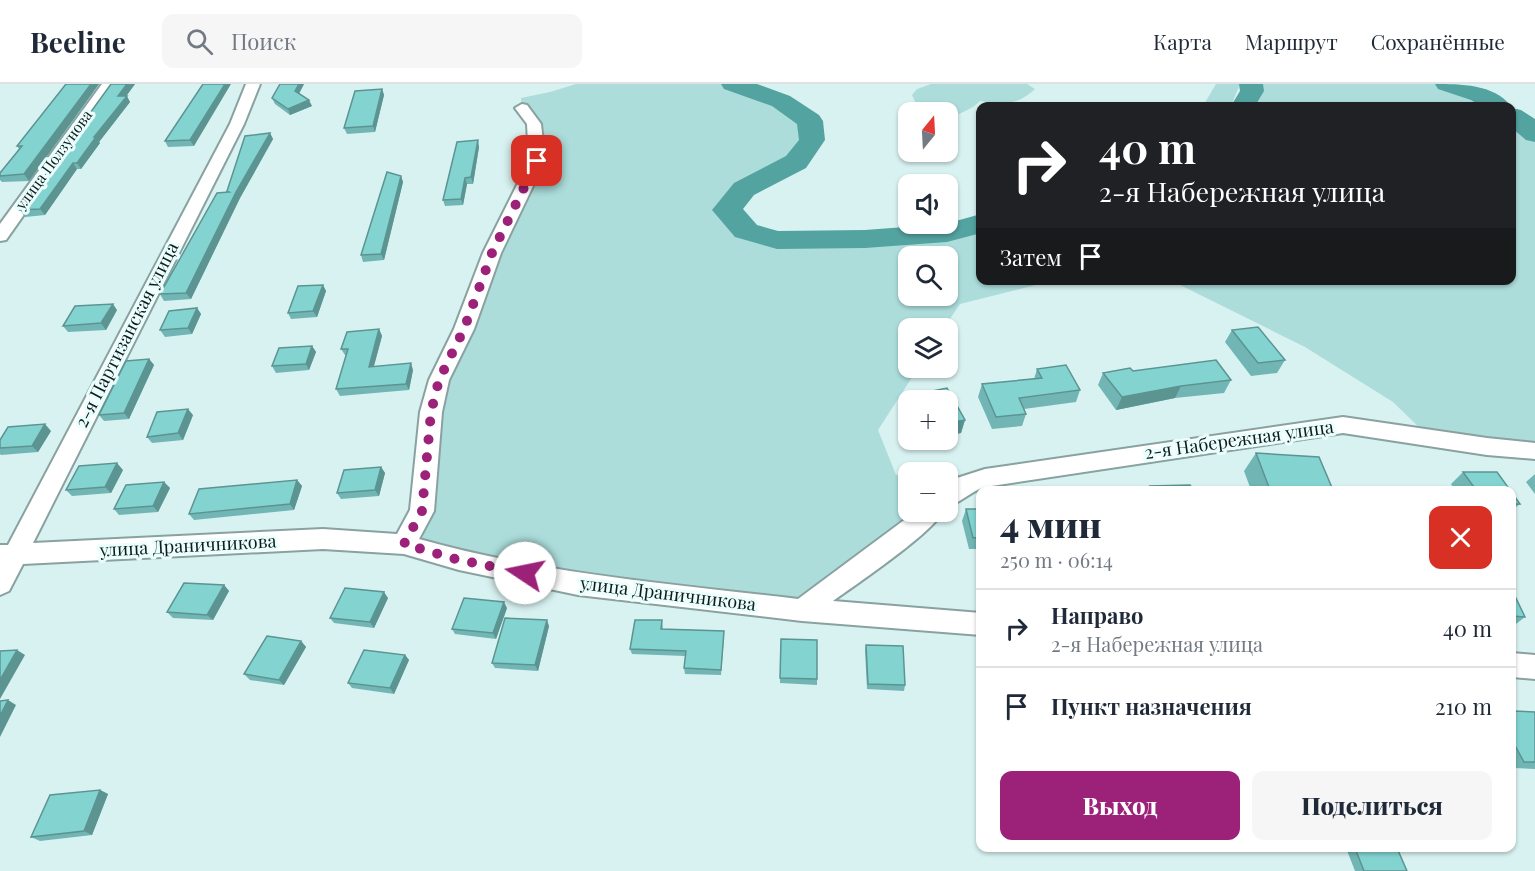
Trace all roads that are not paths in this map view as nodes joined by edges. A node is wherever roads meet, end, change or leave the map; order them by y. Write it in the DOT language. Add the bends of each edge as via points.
graph roads {
  1 [pos="109,84"];
  2 [pos="253,84"];
  3 [pos="522,108"];
  4 [pos="0,236"];
  5 [pos="1535,451"];
  6 [pos="958,489"];
  7 [pos="919,522"];
  8 [pos="404,544"];
  9 [pos="8,554"];
  10 [pos="0,584"];
  11 [pos="802,610"];
  12 [pos="976,624"];
  13 [pos="1516,665"];
  14 [pos="1535,667"];
  1 -- 4 [label="street, улица Ползунова"];
  2 -- 9 [label="street, 2-я Партизанская улица" via="237,124"];
  3 -- 8 [label="street" via="534,124 537,161 492,253 464,329 439,380 431,412 422,511"];
  5 -- 6 [label="street, 2-я Набережная улица" via="1343,425 985,477"];
  7 -- 11 [label="street"];
  8 -- 9 [label="street, улица Драничникова" via="323,539"];
  8 -- 11 [label="street, улица Драничникова" via="459,560 578,584"];
  9 -- 10 [label="street, 2-я Партизанская улица"];
  11 -- 12 [label="street, улица Драничникова"];
  13 -- 14 [label="street"];
}
